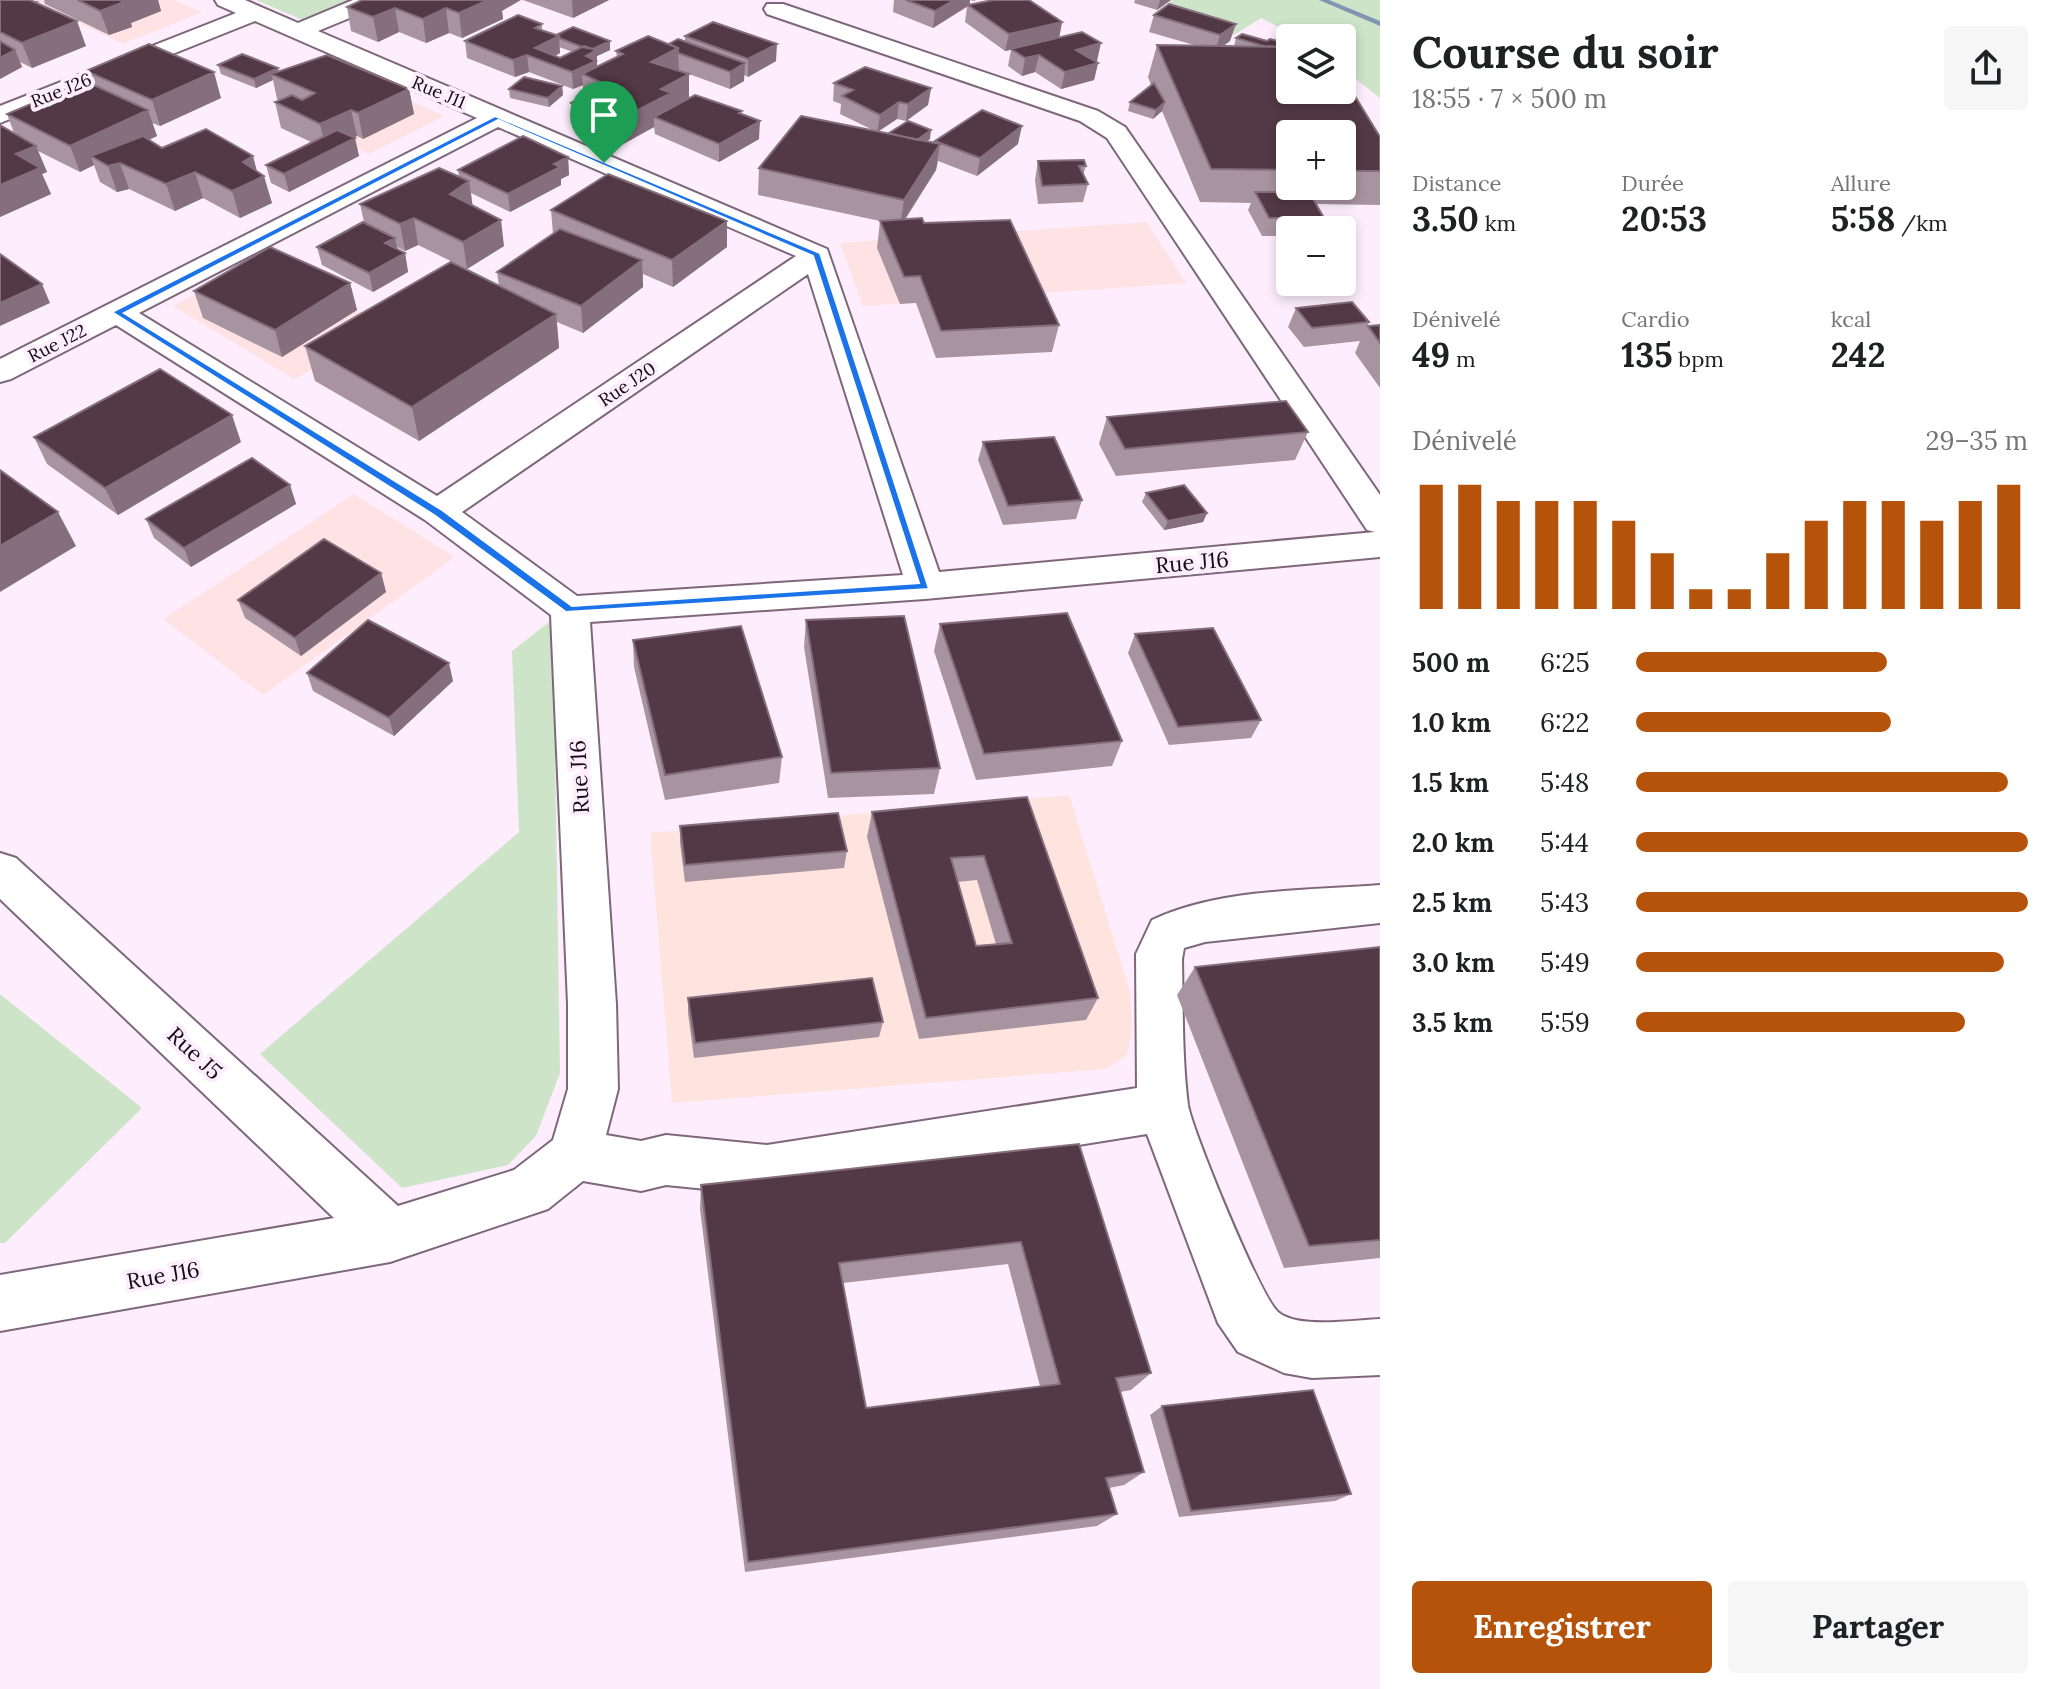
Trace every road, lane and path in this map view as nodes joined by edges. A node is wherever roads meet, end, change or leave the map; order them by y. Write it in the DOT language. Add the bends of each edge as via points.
graph roads {
  1 [pos="226,0"];
  2 [pos="373,0"];
  3 [pos="775,9"];
  4 [pos="255,13"];
  5 [pos="298,31"];
  6 [pos="0,115"];
  7 [pos="498,117"];
  8 [pos="817,255"];
  9 [pos="117,312"];
  10 [pos="0,372"];
  11 [pos="438,512"];
  12 [pos="1380,522"];
  13 [pos="1380,543"];
  14 [pos="925,586"];
  15 [pos="570,610"];
  16 [pos="0,871"];
  17 [pos="1380,904"];
  18 [pos="1163,1108"];
  19 [pos="575,1155"];
  20 [pos="390,1235"];
  21 [pos="0,1303"];
  22 [pos="1380,1347"];
  1 -- 4 [label="street, Rue J11"];
  2 -- 5 [label="street"];
  3 -- 12 [label="street" via="1104,123 1116,133"];
  4 -- 5 [label="street, Rue J11"];
  4 -- 6 [label="street, Rue J26"];
  5 -- 7 [label="street, Rue J11"];
  7 -- 8 [label="street, Rue J11"];
  7 -- 9 [label="street, Rue J22"];
  8 -- 11 [label="street, Rue J20"];
  8 -- 14 [label="street"];
  9 -- 10 [label="street, Rue J22"];
  9 -- 11 [label="street"];
  11 -- 15 [label="street"];
  13 -- 14 [label="street, Rue J16"];
  14 -- 15 [label="street, Rue J16"];
  15 -- 19 [label="street, Rue J16" via="593,1089"];
  16 -- 20 [label="street, Rue J5"];
  17 -- 18 [label="street" via="1258,914 1169,933 1159,947"];
  18 -- 19 [label="street" via="767,1170 666,1160 641,1166"];
  18 -- 22 [label="street" via="1238,1303 1258,1332 1284,1345 1312,1350"];
  19 -- 20 [label="street, Rue J16" via="529,1191"];
  20 -- 21 [label="street, Rue J16"];
}
